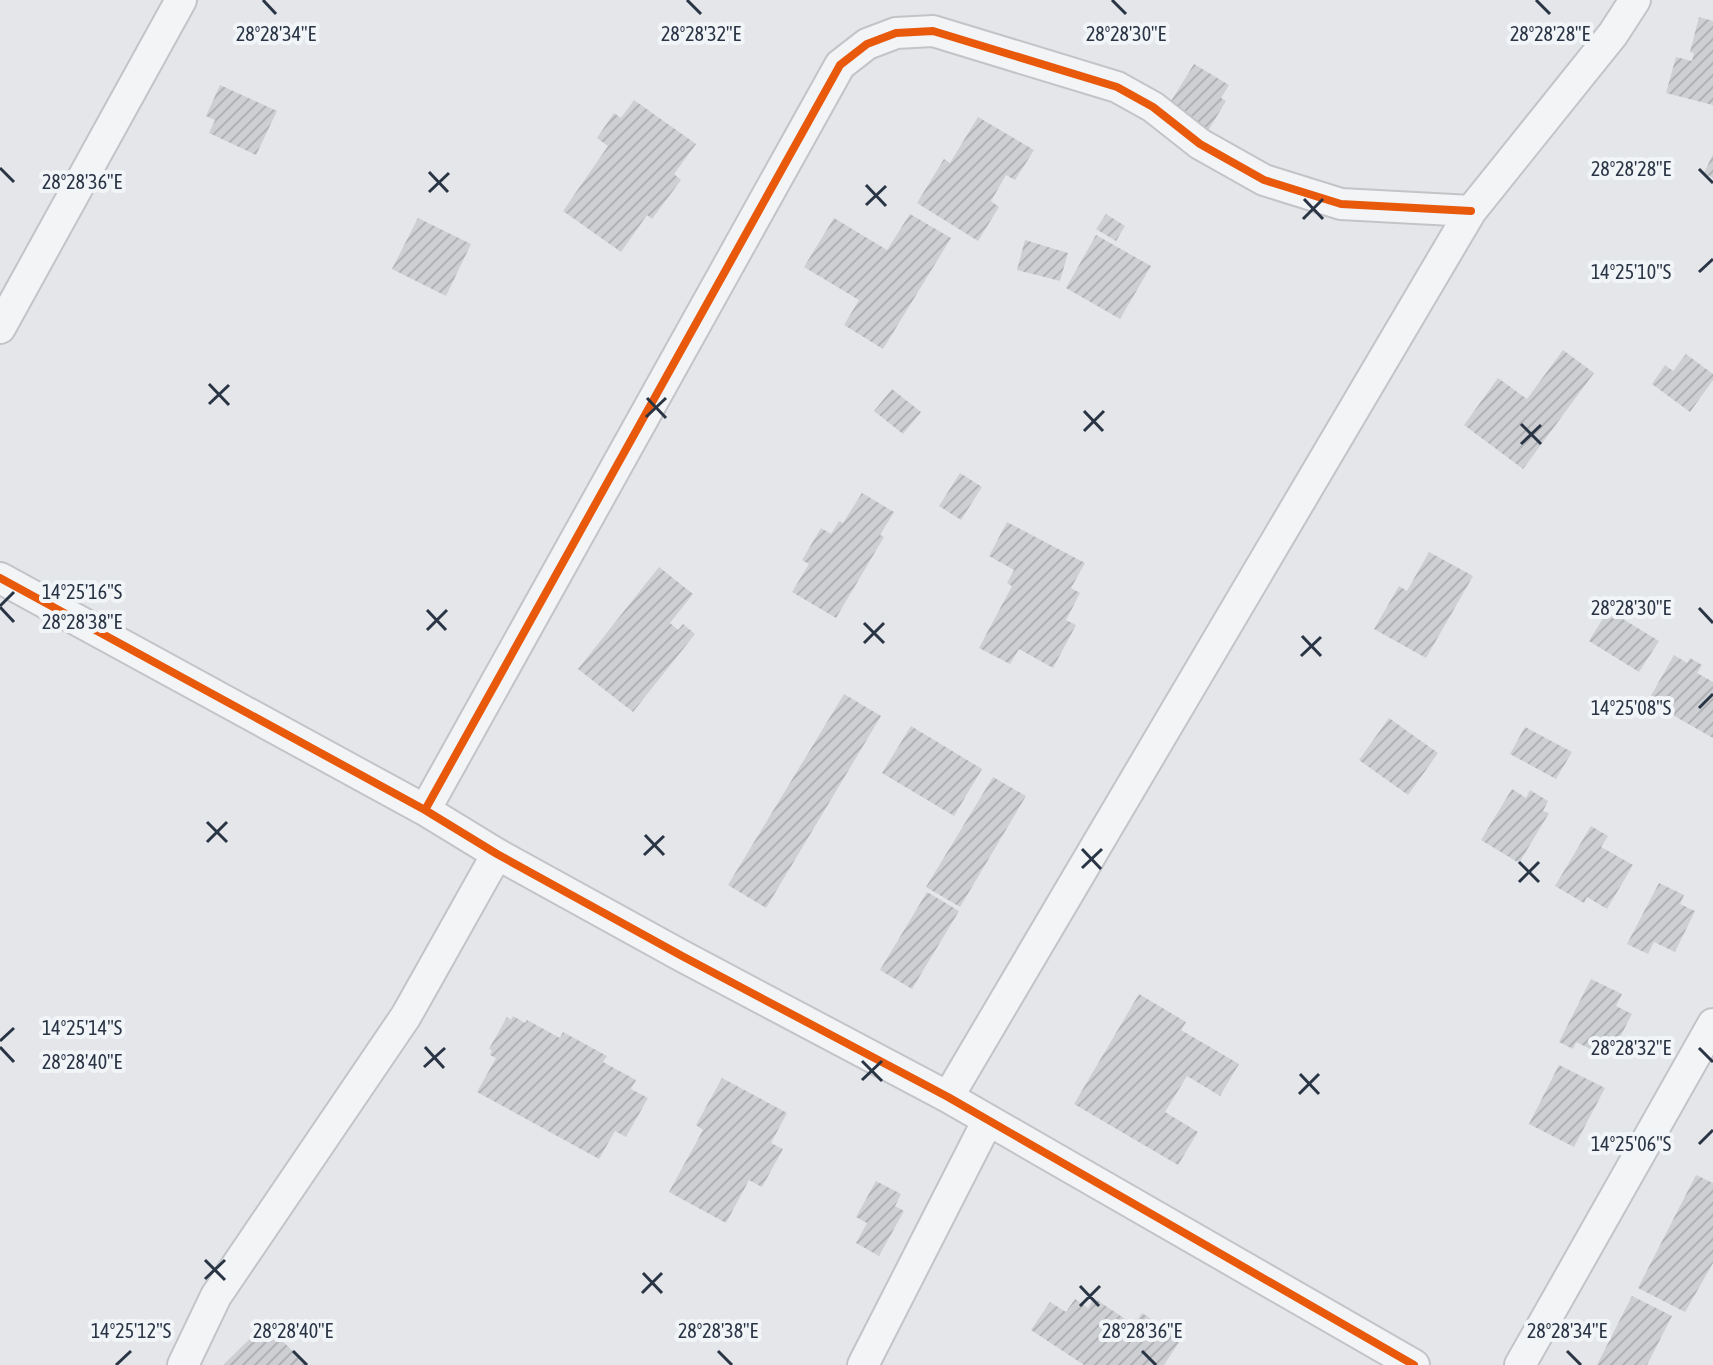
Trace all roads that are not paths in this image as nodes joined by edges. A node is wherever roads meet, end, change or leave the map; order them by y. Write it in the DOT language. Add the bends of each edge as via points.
graph roads {
  1 [pos="181,0"];
  2 [pos="1635,0"];
  3 [pos="1471,211"];
  4 [pos="0,328"];
  5 [pos="2,582"];
  6 [pos="425,810"];
  7 [pos="497,854"];
  8 [pos="1713,1024"];
  9 [pos="948,1097"];
  10 [pos="988,1120"];
  11 [pos="183,1365"];
  12 [pos="863,1365"];
  13 [pos="1414,1365"];
  14 [pos="1520,1365"];
  1 -- 4 [label="street"];
  2 -- 3 [label="street"];
  3 -- 6 [label="street" via="1341,204 1264,180 1117,87 933,31 896,33 867,44 840,65"];
  3 -- 9 [label="street"];
  5 -- 6 [label="street"];
  6 -- 7 [label="street"];
  7 -- 9 [label="street"];
  7 -- 11 [label="street" via="406,1016 216,1296"];
  8 -- 14 [label="street"];
  9 -- 10 [label="street"];
  10 -- 12 [label="street"];
  10 -- 13 [label="street"];
}
